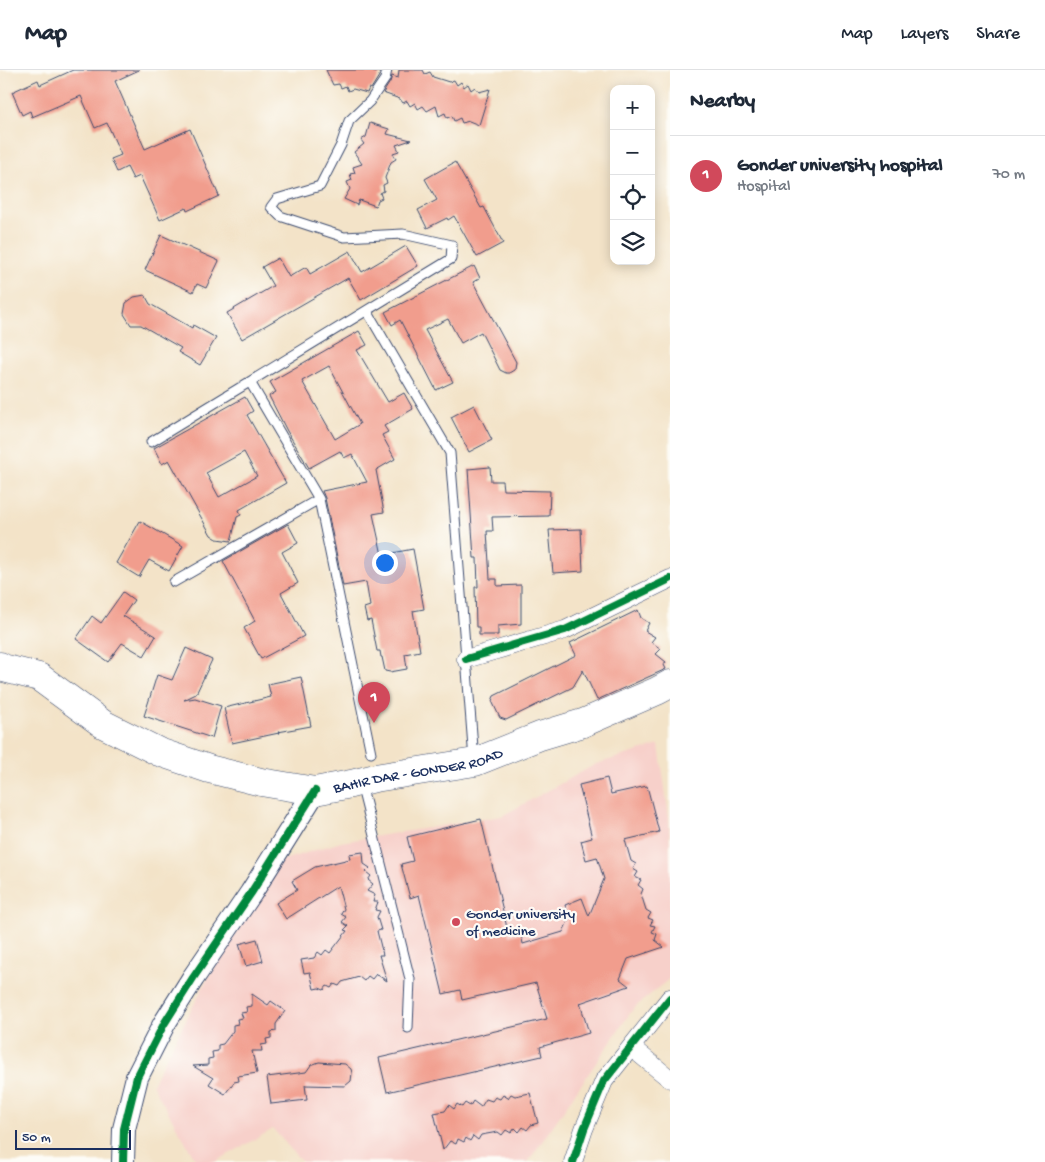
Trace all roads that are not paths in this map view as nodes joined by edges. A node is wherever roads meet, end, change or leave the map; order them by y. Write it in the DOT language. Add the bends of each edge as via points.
graph roads {
  1 [pos="387,70"];
  2 [pos="367,311"];
  3 [pos="250,382"];
  4 [pos="151,442"];
  5 [pos="319,499"];
  6 [pos="670,579"];
  7 [pos="174,582"];
  8 [pos="466,659"];
  9 [pos="0,666"];
  10 [pos="670,684"];
  11 [pos="371,754"];
  12 [pos="475,762"];
  13 [pos="360,782"];
  14 [pos="315,791"];
  15 [pos="670,998"];
  16 [pos="408,1028"];
  17 [pos="631,1047"];
  18 [pos="670,1079"];
  19 [pos="123,1162"];
  20 [pos="573,1162"];
  1 -- 2 [label="lane" via="386,79 370,101 348,121 341,146 320,186 277,199 271,207 280,216 344,237 403,234 452,245 451,259"];
  2 -- 3 [label="lane"];
  2 -- 8 [label="lane" via="450,453"];
  3 -- 4 [label="lane"];
  3 -- 5 [label="lane"];
  5 -- 7 [label="lane"];
  5 -- 11 [label="lane"];
  6 -- 8 [label="street" via="565,630"];
  8 -- 12 [label="lane"];
  9 -- 14 [label="highway, BAHIR DAR - GONDER ROAD" via="39,677 103,724 159,752 209,769"];
  10 -- 12 [label="highway, BAHIR DAR - GONDER ROAD" via="584,723 540,736"];
  12 -- 13 [label="highway, BAHIR DAR - GONDER ROAD"];
  13 -- 14 [label="highway, BAHIR DAR - GONDER ROAD"];
  13 -- 16 [label="lane" via="410,979"];
  14 -- 19 [label="street" via="193,978 137,1077 124,1129"];
  15 -- 17 [label="street"];
  17 -- 18 [label="street"];
  17 -- 20 [label="street" via="604,1082"];
}
